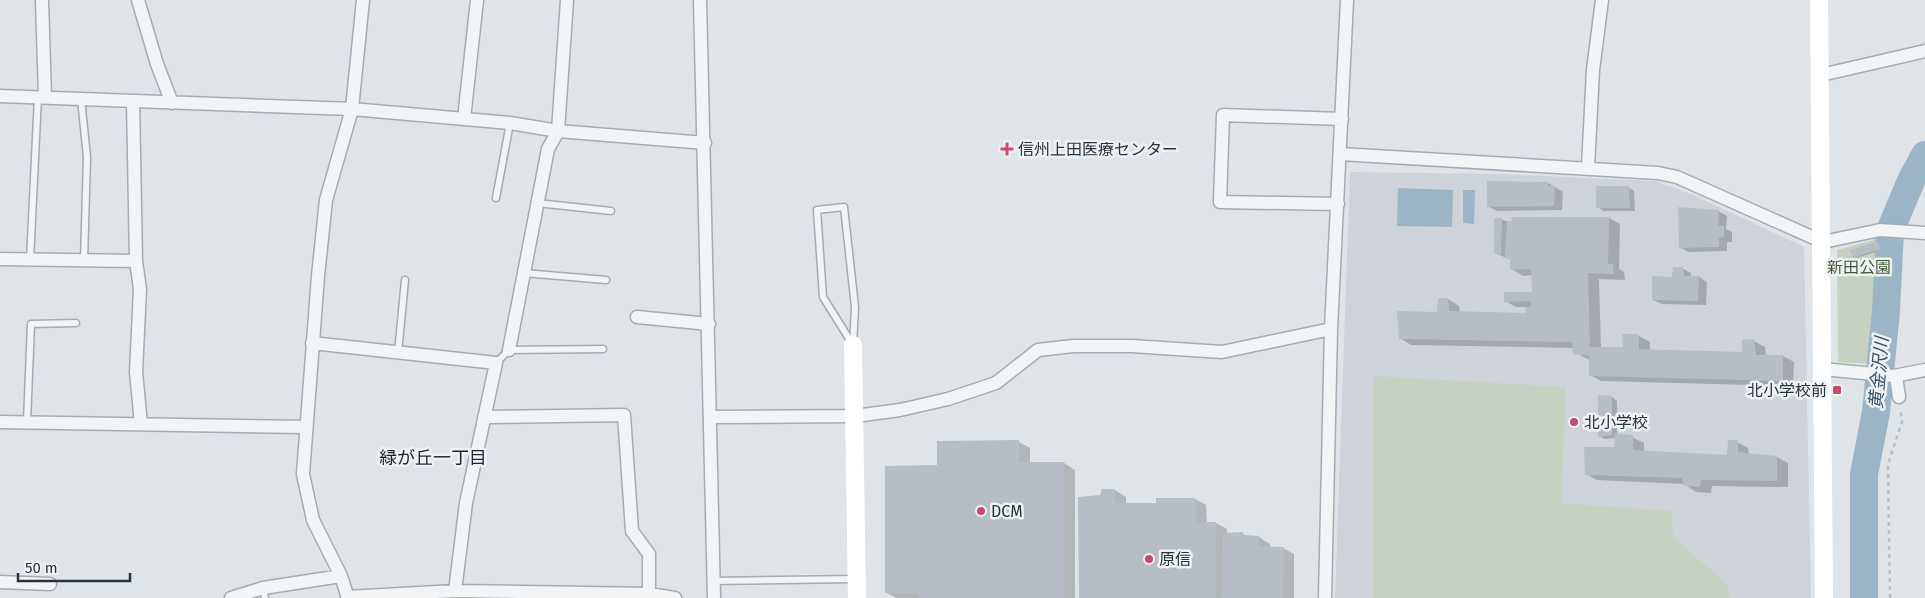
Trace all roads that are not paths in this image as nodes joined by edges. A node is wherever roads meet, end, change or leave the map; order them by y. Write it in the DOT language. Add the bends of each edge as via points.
graph roads {
  1 [pos="42,0"];
  2 [pos="138,0"];
  3 [pos="363,0"];
  4 [pos="477,0"];
  5 [pos="567,0"];
  6 [pos="700,0"];
  7 [pos="1346,0"];
  8 [pos="1602,0"];
  9 [pos="1820,0"];
  10 [pos="1925,51"];
  11 [pos="1820,75"];
  12 [pos="0,96"];
  13 [pos="41,97"];
  14 [pos="81,99"];
  15 [pos="133,101"];
  16 [pos="172,102"];
  17 [pos="352,110"];
  18 [pos="464,119"];
  19 [pos="1342,119"];
  20 [pos="510,123"];
  21 [pos="558,131"];
  22 [pos="705,143"];
  23 [pos="1340,154"];
  24 [pos="1588,167"];
  25 [pos="496,198"];
  26 [pos="537,203"];
  27 [pos="1338,204"];
  28 [pos="611,211"];
  29 [pos="1925,233"];
  30 [pos="1823,242"];
  31 [pos="0,259"];
  32 [pos="30,260"];
  33 [pos="84,260"];
  34 [pos="136,262"];
  35 [pos="524,273"];
  36 [pos="405,280"];
  37 [pos="606,280"];
  38 [pos="637,317"];
  39 [pos="76,323"];
  40 [pos="709,324"];
  41 [pos="1331,330"];
  42 [pos="312,343"];
  43 [pos="853,345"];
  44 [pos="603,349"];
  45 [pos="510,350"];
  46 [pos="398,353"];
  47 [pos="496,363"];
  48 [pos="1823,369"];
  49 [pos="1925,370"];
  50 [pos="1895,376"];
  51 [pos="1899,397"];
  52 [pos="855,416"];
  53 [pos="484,417"];
  54 [pos="712,417"];
  55 [pos="0,422"];
  56 [pos="27,422"];
  57 [pos="141,424"];
  58 [pos="306,427"];
  59 [pos="341,576"];
  60 [pos="857,579"];
  61 [pos="714,581"];
  62 [pos="0,582"];
  63 [pos="50,584"];
  64 [pos="455,591"];
  65 [pos="264,593"];
  66 [pos="649,594"];
  67 [pos="594,596"];
  68 [pos="348,597"];
  69 [pos="231,598"];
  70 [pos="675,598"];
  71 [pos="714,598"];
  72 [pos="857,598"];
  73 [pos="1325,598"];
  74 [pos="1824,598"];
  1 -- 13 [label="street"];
  2 -- 16 [label="street" via="156,64"];
  3 -- 17 [label="street"];
  4 -- 18 [label="street"];
  5 -- 21 [label="street"];
  6 -- 22 [label="street"];
  7 -- 19 [label="street"];
  8 -- 24 [label="street" via="1593,70"];
  9 -- 11 [label="street"];
  10 -- 11 [label="street"];
  11 -- 30 [label="street"];
  12 -- 13 [label="street"];
  13 -- 14 [label="street"];
  13 -- 32 [label="lane"];
  14 -- 15 [label="street"];
  14 -- 33 [label="lane" via="87,157"];
  15 -- 16 [label="street"];
  15 -- 34 [label="street"];
  16 -- 17 [label="street"];
  17 -- 18 [label="street"];
  17 -- 42 [label="street" via="326,200"];
  18 -- 20 [label="street"];
  19 -- 23 [label="street"];
  19 -- 27 [label="street" via="1223,115 1220,202"];
  20 -- 21 [label="street"];
  20 -- 25 [label="lane"];
  21 -- 22 [label="street"];
  21 -- 26 [label="street" via="548,149"];
  22 -- 40 [label="street"];
  23 -- 24 [label="street"];
  23 -- 27 [label="street"];
  24 -- 30 [label="street" via="1677,177"];
  26 -- 28 [label="lane"];
  26 -- 35 [label="street"];
  27 -- 41 [label="street"];
  29 -- 30 [label="street" via="1880,230"];
  30 -- 48 [label="street"];
  31 -- 32 [label="street"];
  32 -- 33 [label="street"];
  33 -- 34 [label="street"];
  34 -- 57 [label="street" via="140,289 136,372"];
  35 -- 37 [label="lane"];
  35 -- 45 [label="street"];
  36 -- 46 [label="lane"];
  38 -- 40 [label="street"];
  39 -- 56 [label="lane" via="32,324"];
  40 -- 54 [label="street"];
  41 -- 52 [label="street" via="1222,352 1093,346 1038,350 996,383 948,399"];
  41 -- 73 [label="street"];
  42 -- 46 [label="street"];
  42 -- 58 [label="street"];
  43 -- 43 [label="lane" via="823,297 817,210 844,207 855,307"];
  43 -- 52 [label="street"];
  44 -- 45 [label="lane"];
  45 -- 47 [label="lane"];
  46 -- 47 [label="street"];
  47 -- 53 [label="street"];
  48 -- 50 [label="street"];
  48 -- 74 [label="street"];
  49 -- 50 [label="street"];
  50 -- 51 [label="street"];
  52 -- 54 [label="street"];
  52 -- 60 [label="street"];
  53 -- 64 [label="street" via="466,503"];
  53 -- 66 [label="street" via="624,415 632,531 649,554"];
  54 -- 61 [label="street"];
  55 -- 56 [label="street"];
  56 -- 57 [label="street"];
  57 -- 58 [label="street"];
  58 -- 59 [label="street" via="303,474 313,520"];
  59 -- 65 [label="street"];
  59 -- 68 [label="street"];
  60 -- 61 [label="lane"];
  60 -- 72 [label="street"];
  61 -- 71 [label="street"];
  62 -- 63 [label="street"];
  64 -- 67 [label="street"];
  64 -- 68 [label="street"];
  65 -- 69 [label="street"];
  66 -- 67 [label="street"];
  66 -- 70 [label="street"];
}
